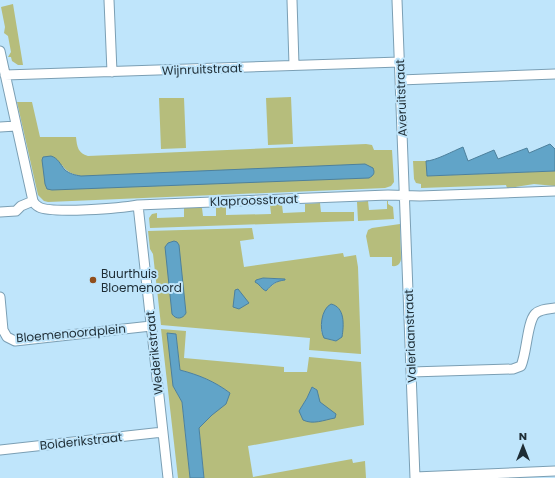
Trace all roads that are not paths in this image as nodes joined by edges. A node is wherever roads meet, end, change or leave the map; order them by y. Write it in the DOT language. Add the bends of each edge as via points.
graph roads {
  1 [pos="109,0"];
  2 [pos="292,0"];
  3 [pos="397,0"];
  4 [pos="0,51"];
  5 [pos="400,62"];
  6 [pos="294,65"];
  7 [pos="112,72"];
  8 [pos="555,74"];
  9 [pos="5,75"];
  10 [pos="400,80"];
  11 [pos="16,126"];
  12 [pos="0,127"];
  13 [pos="555,191"];
  14 [pos="404,196"];
  15 [pos="32,201"];
  16 [pos="138,205"];
  17 [pos="0,212"];
  18 [pos="0,297"];
  19 [pos="555,308"];
  20 [pos="151,326"];
  21 [pos="411,372"];
  22 [pos="163,432"];
  23 [pos="0,450"];
  24 [pos="554,474"];
  25 [pos="415,477"];
  26 [pos="449,477"];
  27 [pos="168,478"];
  1 -- 7 [label="street"];
  2 -- 6 [label="street"];
  3 -- 5 [label="street, Averuitstraat"];
  4 -- 9 [label="street"];
  5 -- 6 [label="street, Wijnruitstraat"];
  5 -- 10 [label="street, Averuitstraat"];
  6 -- 7 [label="street, Wijnruitstraat"];
  7 -- 9 [label="street, Wijnruitstraat"];
  8 -- 10 [label="street"];
  9 -- 11 [label="street"];
  10 -- 14 [label="street, Averuitstraat"];
  11 -- 12 [label="street"];
  11 -- 15 [label="street"];
  13 -- 14 [label="street, Klaproosstraat"];
  14 -- 16 [label="street, Klaproosstraat"];
  14 -- 21 [label="street, Valeriaanstraat"];
  15 -- 16 [label="street, Klaproosstraat" via="39,207 51,210 123,208"];
  15 -- 17 [label="street" via="16,211"];
  16 -- 20 [label="street, Wederikstraat"];
  18 -- 20 [label="street, Bloemenoordplein" via="3,330 7,337 15,341"];
  19 -- 21 [label="street" via="544,309 531,320 521,366 513,369"];
  20 -- 22 [label="street, Wederikstraat"];
  21 -- 25 [label="street, Valeriaanstraat"];
  22 -- 23 [label="street, Bolderikstraat"];
  22 -- 27 [label="street, Wederikstraat"];
  24 -- 26 [label="street"];
  25 -- 26 [label="street"];
}
